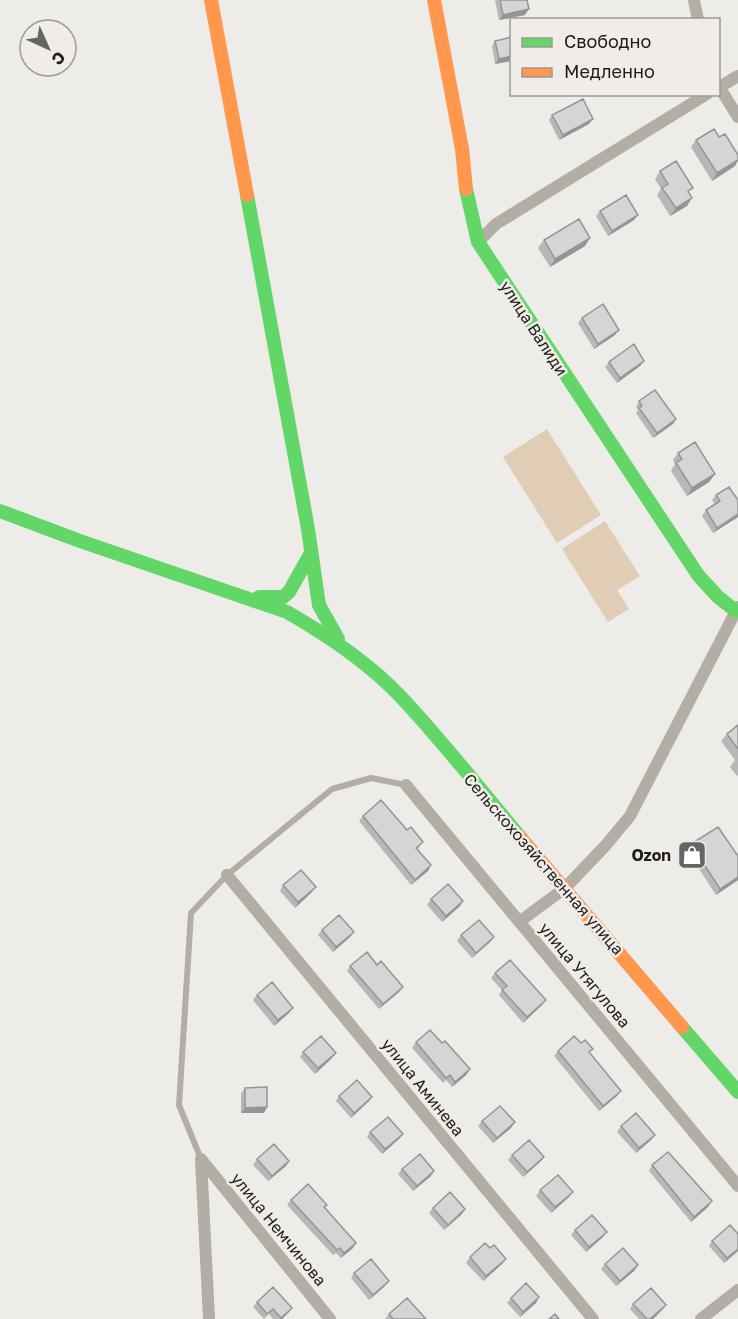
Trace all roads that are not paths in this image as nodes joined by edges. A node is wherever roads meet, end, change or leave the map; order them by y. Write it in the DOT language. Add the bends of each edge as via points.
graph roads {
  1 [pos="211,0"];
  2 [pos="434,0"];
  3 [pos="694,0"];
  4 [pos="698,18"];
  5 [pos="738,76"];
  6 [pos="720,86"];
  7 [pos="720,89"];
  8 [pos="704,96"];
  9 [pos="738,117"];
  10 [pos="478,242"];
  11 [pos="0,511"];
  12 [pos="311,553"];
  13 [pos="239,596"];
  14 [pos="737,609"];
  15 [pos="342,646"];
  16 [pos="406,785"];
  17 [pos="227,875"];
  18 [pos="565,888"];
  19 [pos="519,922"];
  20 [pos="738,1092"];
  21 [pos="201,1159"];
  22 [pos="738,1186"];
  23 [pos="738,1290"];
  24 [pos="209,1319"];
  25 [pos="330,1319"];
  26 [pos="593,1319"];
  27 [pos="701,1319"];
  1 -- 12 [label="main road"];
  2 -- 10 [label="main road, улица Валиди"];
  3 -- 4 [label="street"];
  5 -- 6 [label="street"];
  7 -- 9 [label="street"];
  8 -- 10 [label="street" via="496,224"];
  10 -- 14 [label="main road, улица Валиди" via="698,575 718,597"];
  11 -- 13 [label="main road, Сельскохозяйственная улица"];
  12 -- 13 [label="main road" via="295,584 283,597"];
  12 -- 15 [label="main road" via="319,605"];
  13 -- 15 [label="main road, Сельскохозяйственная улица" via="287,612"];
  14 -- 18 [label="street" via="630,816"];
  15 -- 18 [label="main road, Сельскохозяйственная улица" via="400,696"];
  16 -- 17 [label="lane" via="370,778 332,789"];
  16 -- 19 [label="street, улица Утягулова"];
  17 -- 21 [label="lane" via="191,913 179,1105"];
  17 -- 26 [label="street, улица Аминева"];
  18 -- 19 [label="street"];
  18 -- 20 [label="main road, Сельскохозяйственная улица"];
  19 -- 22 [label="street, улица Утягулова"];
  21 -- 24 [label="street"];
  21 -- 25 [label="street, улица Немчинова"];
  23 -- 27 [label="street"];
}
